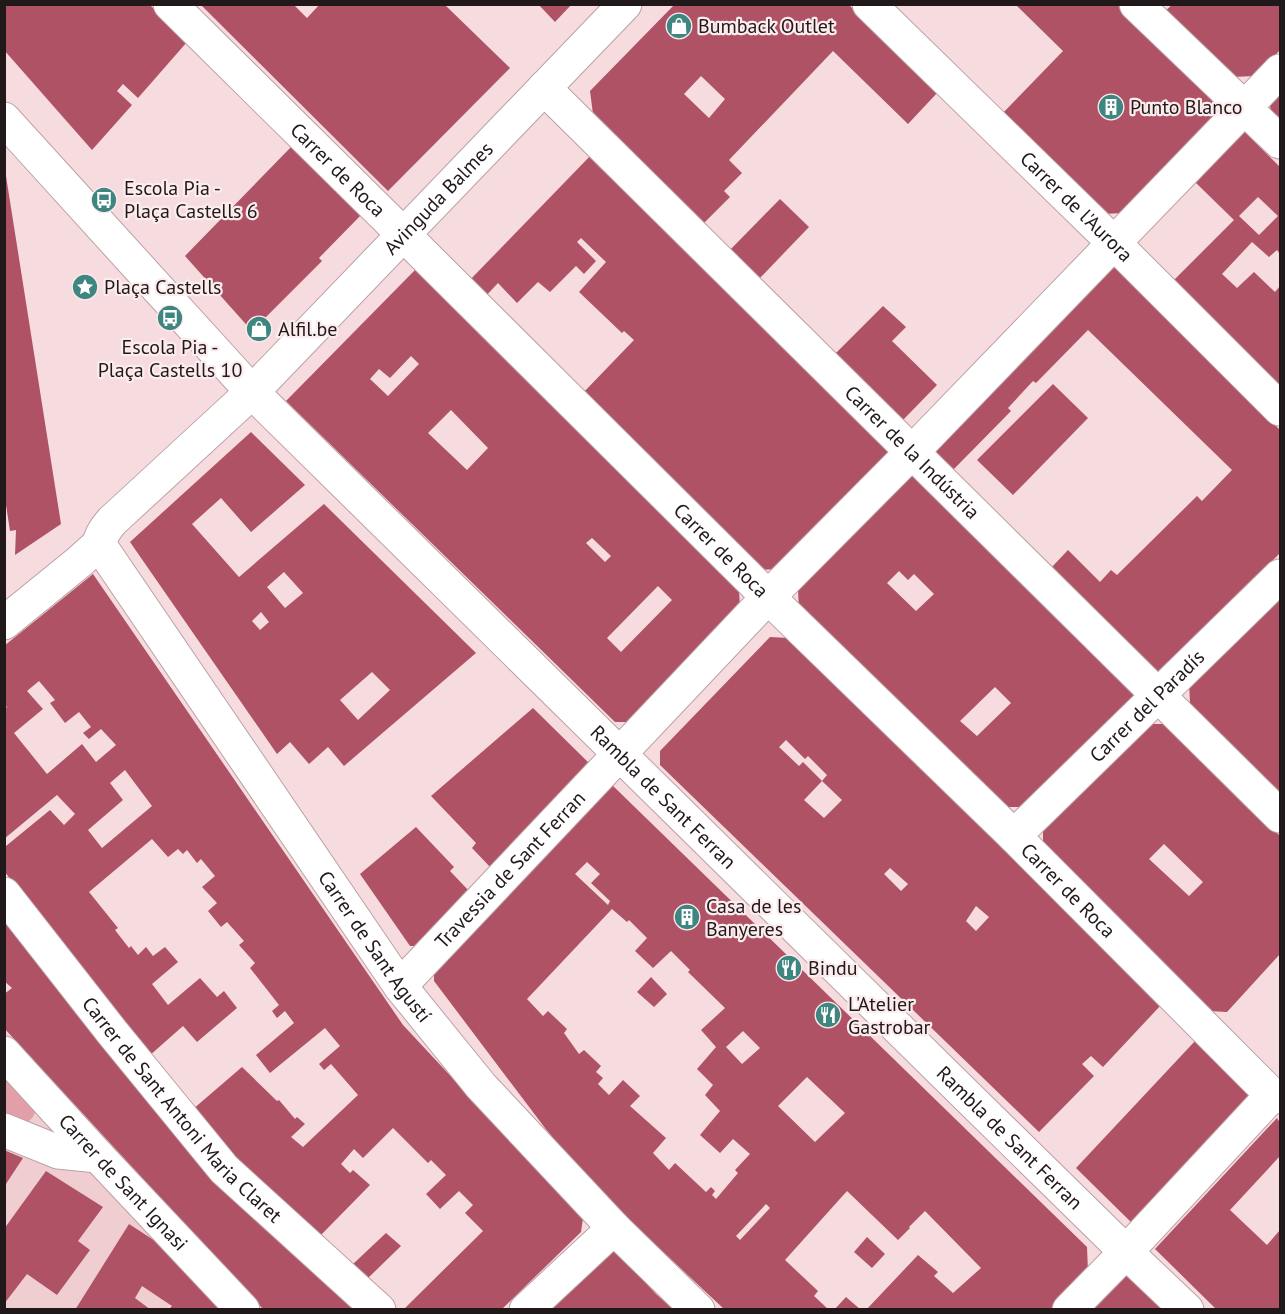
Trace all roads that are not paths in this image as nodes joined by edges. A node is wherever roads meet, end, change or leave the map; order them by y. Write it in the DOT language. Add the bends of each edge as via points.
graph roads {
  1 [pos="170,4"];
  2 [pos="625,4"];
  3 [pos="869,4"];
  4 [pos="1136,4"];
  5 [pos="1281,71"];
  6 [pos="544,88"];
  7 [pos="1245,107"];
  8 [pos="4,119"];
  9 [pos="1281,142"];
  10 [pos="403,235"];
  11 [pos="1115,244"];
  12 [pos="252,392"];
  13 [pos="1281,409"];
  14 [pos="912,452"];
  15 [pos="99,544"];
  16 [pos="1281,576"];
  17 [pos="768,597"];
  18 [pos="4,623"];
  19 [pos="1159,696"];
  20 [pos="620,753"];
  21 [pos="1281,816"];
  22 [pos="1014,836"];
  23 [pos="4,894"];
  24 [pos="400,986"];
  25 [pos="4,1053"];
  26 [pos="1276,1096"];
  27 [pos="4,1130"];
  28 [pos="98,1156"];
  29 [pos="614,1228"];
  30 [pos="1126,1252"];
  31 [pos="243,1310"];
  32 [pos="379,1310"];
  33 [pos="526,1310"];
  34 [pos="698,1310"];
  35 [pos="1070,1310"];
  36 [pos="1187,1310"];
  1 -- 10 [label="street, Carrer de Roca"];
  2 -- 6 [label="street, Avinguda Balmes"];
  3 -- 11 [label="street, Carrer de l'Aurora"];
  4 -- 7 [label="street"];
  5 -- 7 [label="street, Travessia de Sant Ferran"];
  6 -- 10 [label="street, Avinguda Balmes"];
  6 -- 14 [label="street, Carrer de la Indústria"];
  7 -- 9 [label="street"];
  7 -- 11 [label="street, Travessia de Sant Ferran"];
  8 -- 12 [label="street, Rambla de Sant Ferran"];
  10 -- 12 [label="street, Avinguda Balmes"];
  10 -- 17 [label="street, Carrer de Roca"];
  11 -- 13 [label="street, Carrer de l'Aurora"];
  11 -- 14 [label="street, Travessia de Sant Ferran"];
  12 -- 15 [label="street" via="112,520"];
  12 -- 20 [label="street, Rambla de Sant Ferran"];
  14 -- 17 [label="street, Travessia de Sant Ferran"];
  14 -- 19 [label="street, Carrer de la Indústria"];
  15 -- 18 [label="street"];
  15 -- 24 [label="street, Carrer de Sant Agustí"];
  16 -- 19 [label="street, Carrer del Paradís"];
  17 -- 20 [label="street, Travessia de Sant Ferran"];
  17 -- 22 [label="street, Carrer de Roca"];
  19 -- 21 [label="street, Carrer de la Indústria"];
  19 -- 22 [label="street, Carrer del Paradís"];
  20 -- 24 [label="street, Travessia de Sant Ferran"];
  20 -- 30 [label="street, Rambla de Sant Ferran"];
  22 -- 26 [label="street, Carrer de Roca"];
  23 -- 32 [label="street, Carrer de Sant Antoni Maria Claret" via="224,1169"];
  24 -- 29 [label="street, Carrer de Sant Agustí" via="482,1086"];
  25 -- 28 [label="street, Carrer de Sant Ignasi"];
  26 -- 30 [label="street"];
  27 -- 28 [label="street" via="58,1152"];
  28 -- 31 [label="street, Carrer de Sant Ignasi"];
  29 -- 33 [label="street"];
  29 -- 34 [label="street, Carrer de Sant Agustí"];
  30 -- 35 [label="street"];
  30 -- 36 [label="street, Rambla de Sant Ferran"];
}
